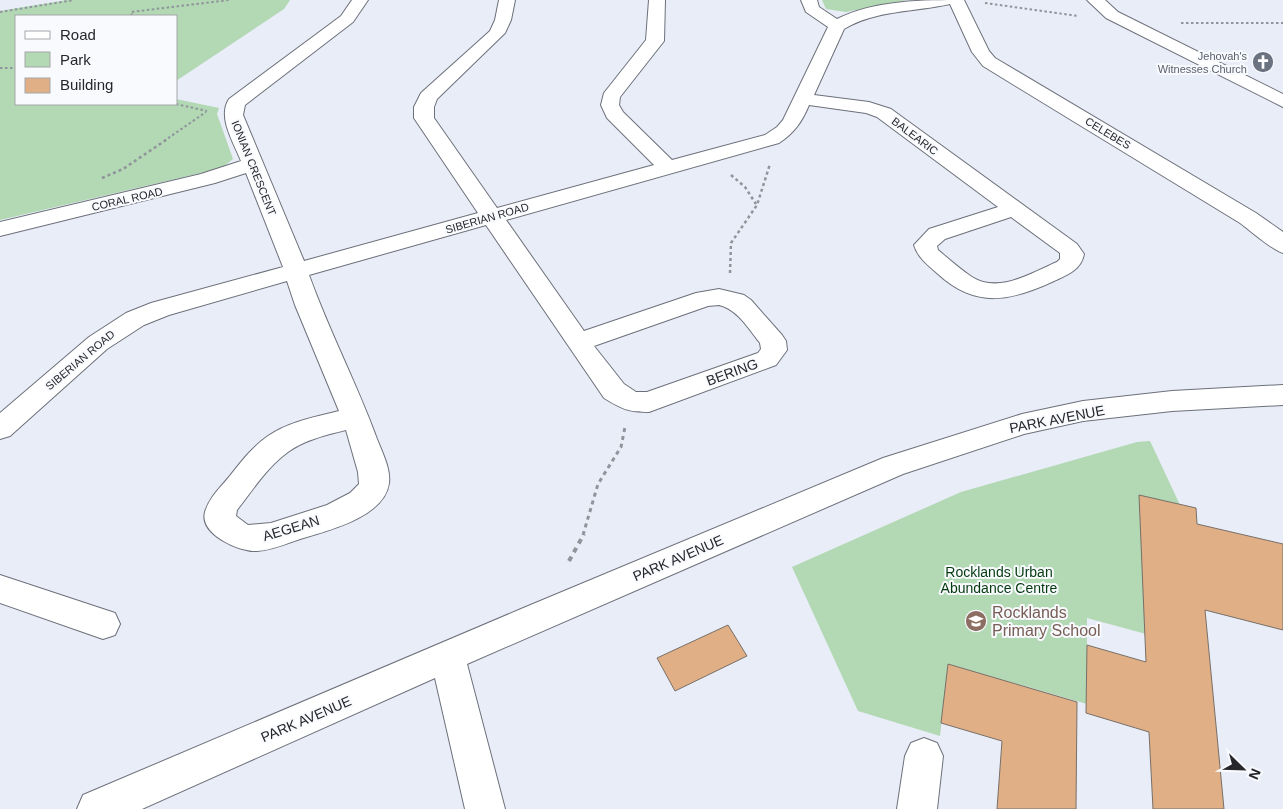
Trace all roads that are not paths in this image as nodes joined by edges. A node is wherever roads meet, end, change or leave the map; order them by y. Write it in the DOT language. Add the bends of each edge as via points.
graph roads {
  1 [pos="360,0"];
  2 [pos="507,0"];
  3 [pos="657,0"];
  4 [pos="809,0"];
  5 [pos="946,0"];
  6 [pos="956,0"];
  7 [pos="1095,0"];
  8 [pos="837,26"];
  9 [pos="803,99"];
  10 [pos="1283,101"];
  11 [pos="252,164"];
  12 [pos="668,168"];
  13 [pos="1013,209"];
  14 [pos="493,217"];
  15 [pos="0,229"];
  16 [pos="1283,246"];
  17 [pos="296,271"];
  18 [pos="578,342"];
  19 [pos="1283,395"];
  20 [pos="354,418"];
  21 [pos="0,429"];
  22 [pos="0,589"];
  23 [pos="103,624"];
  24 [pos="448,657"];
  25 [pos="924,756"];
  26 [pos="97,809"];
  27 [pos="485,809"];
  28 [pos="917,809"];
  1 -- 11 [label="street, IONIAN CRESCENT" via="347,19 236,103 233,115"];
  2 -- 14 [label="street" via="497,33 428,97 424,107 424,118"];
  3 -- 12 [label="street" via="655,41 611,97 610,105 614,114"];
  4 -- 8 [label="street" via="812,9"];
  5 -- 8 [label="street" via="859,16"];
  6 -- 16 [label="street, CELEBES" via="989,62 1248,218"];
  7 -- 10 [label="street" via="1104,10 1128,23"];
  8 -- 9 [label="street, SIBERIAN ROAD"];
  9 -- 12 [label="street, SIBERIAN ROAD" via="792,122 772,139"];
  9 -- 13 [label="street, BALEARIC" via="868,108 884,114"];
  11 -- 15 [label="street, CORAL ROAD" via="208,179"];
  11 -- 17 [label="street, IONIAN CRESCENT"];
  12 -- 14 [label="street, SIBERIAN ROAD"];
  13 -- 13 [label="street, BALEARIC" via="938,234 925,244 928,252 964,283 986,291 1006,290 1065,267 1073,256 1069,249"];
  14 -- 17 [label="street, SIBERIAN ROAD"];
  14 -- 18 [label="street"];
  17 -- 20 [label="street, AEGEAN"];
  17 -- 21 [label="street, SIBERIAN ROAD" via="135,319 98,343"];
  18 -- 18 [label="street, BERING" via="719,297 729,298 742,306 774,341 774,350 767,359 649,402 631,402 614,390"];
  19 -- 24 [label="street, PARK AVENUE" via="1172,401 1083,411 972,439 893,466"];
  20 -- 20 [label="street, AEGEAN" via="288,438 272,448 225,503 220,513 222,522 242,538 262,539 356,505 374,485 374,474"];
  22 -- 23 [label="street"];
  24 -- 26 [label="street, PARK AVENUE"];
  24 -- 27 [label="street"];
  25 -- 28 [label="street"];
}
